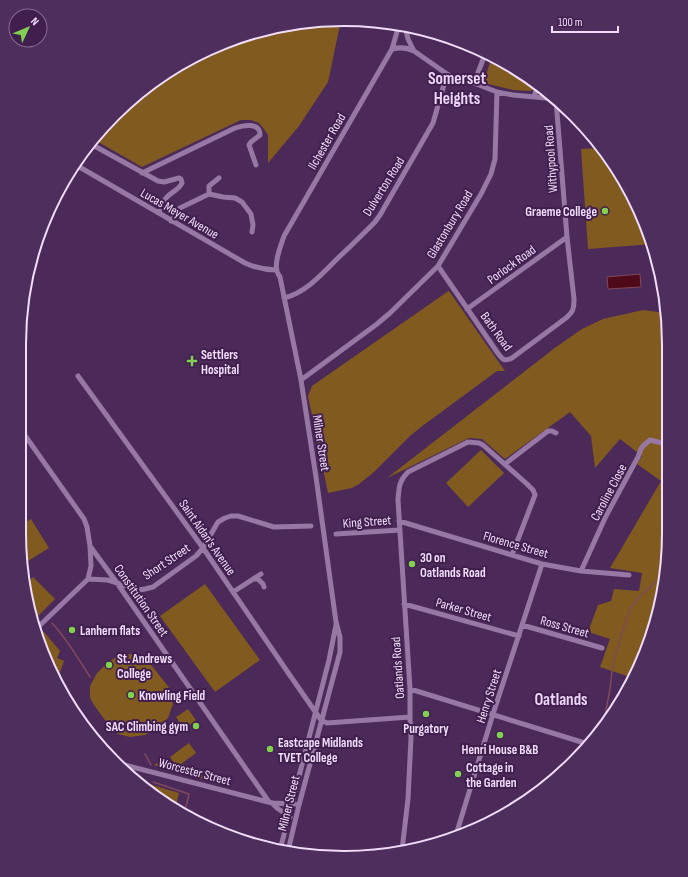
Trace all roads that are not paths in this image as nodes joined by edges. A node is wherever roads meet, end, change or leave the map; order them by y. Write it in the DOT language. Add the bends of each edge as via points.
graph roads {
  1 [pos="397,31"];
  2 [pos="406,32"];
  3 [pos="392,49"];
  4 [pos="414,51"];
  5 [pos="484,58"];
  6 [pos="447,74"];
  7 [pos="474,83"];
  8 [pos="536,91"];
  9 [pos="497,92"];
  10 [pos="534,97"];
  11 [pos="546,99"];
  12 [pos="557,107"];
  13 [pos="95,146"];
  14 [pos="256,165"];
  15 [pos="80,167"];
  16 [pos="142,172"];
  17 [pos="219,178"];
  18 [pos="209,194"];
  19 [pos="159,214"];
  20 [pos="171,221"];
  21 [pos="252,232"];
  22 [pos="567,237"];
  23 [pos="438,266"];
  24 [pos="276,270"];
  25 [pos="284,298"];
  26 [pos="467,309"];
  27 [pos="572,312"];
  28 [pos="78,376"];
  29 [pos="301,380"];
  30 [pos="556,433"];
  31 [pos="26,437"];
  32 [pos="662,443"];
  33 [pos="505,464"];
  34 [pos="400,521"];
  35 [pos="311,526"];
  36 [pos="400,530"];
  37 [pos="336,534"];
  38 [pos="90,546"];
  39 [pos="203,548"];
  40 [pos="512,555"];
  41 [pos="542,564"];
  42 [pos="581,571"];
  43 [pos="261,574"];
  44 [pos="629,575"];
  45 [pos="88,578"];
  46 [pos="253,579"];
  47 [pos="117,583"];
  48 [pos="264,587"];
  49 [pos="233,592"];
  50 [pos="404,604"];
  51 [pos="336,622"];
  52 [pos="522,625"];
  53 [pos="40,626"];
  54 [pos="519,636"];
  55 [pos="602,648"];
  56 [pos="410,689"];
  57 [pos="316,713"];
  58 [pos="493,714"];
  59 [pos="410,717"];
  60 [pos="321,720"];
  61 [pos="583,743"];
  62 [pos="127,766"];
  63 [pos="270,803"];
  64 [pos="292,803"];
  65 [pos="299,805"];
  66 [pos="289,816"];
  67 [pos="296,819"];
  68 [pos="458,830"];
  69 [pos="281,845"];
  70 [pos="289,846"];
  71 [pos="403,846"];
  1 -- 3 [label="street, Ilchester Road"];
  2 -- 4 [label="street"];
  3 -- 4 [label="street" via="406,47"];
  3 -- 24 [label="street, Ilchester Road" via="284,236"];
  4 -- 6 [label="street"];
  5 -- 7 [label="street"];
  6 -- 7 [label="street"];
  6 -- 25 [label="street, Dulverton Road" via="433,123 375,222 323,273 305,288"];
  7 -- 9 [label="street"];
  8 -- 10 [label="street"];
  9 -- 10 [label="street"];
  9 -- 23 [label="street, Glastonbury Road" via="495,159 491,174"];
  10 -- 11 [label="street"];
  12 -- 22 [label="street, Withypool Road"];
  13 -- 16 [label="street"];
  14 -- 16 [label="street" via="249,145 260,133 256,126 252,125 235,128"];
  15 -- 19 [label="street, Lucas Meyer Avenue"];
  16 -- 19 [label="street" via="161,182 179,178 182,180 179,189 164,200"];
  17 -- 18 [label="street" via="209,186"];
  18 -- 20 [label="street" via="180,208"];
  18 -- 21 [label="street" via="235,198 242,202 251,214"];
  19 -- 20 [label="street, Lucas Meyer Avenue"];
  20 -- 24 [label="street, Lucas Meyer Avenue" via="253,267"];
  22 -- 26 [label="street, Porlock Road"];
  22 -- 27 [label="street, Withypool Road" via="574,299"];
  23 -- 26 [label="street, Bath Road"];
  23 -- 29 [label="street, Glastonbury Road" via="377,324"];
  24 -- 25 [label="street, Milner Street"];
  25 -- 29 [label="street, Milner Street"];
  26 -- 27 [label="street, Bath Road" via="504,360 512,358"];
  28 -- 39 [label="street, Saint Aidan's Avenue"];
  29 -- 51 [label="street, Milner Street"];
  30 -- 33 [label="street" via="548,431"];
  31 -- 38 [label="street, Constitution Street" via="84,519"];
  32 -- 42 [label="street, Caroline Close" via="650,440 643,446 606,516"];
  33 -- 34 [label="street, Oatlands Road" via="483,445 468,442 408,472 399,485"];
  33 -- 40 [label="street" via="533,490 535,495"];
  34 -- 36 [label="street, Oatlands Road"];
  34 -- 40 [label="street, Florence Street"];
  35 -- 39 [label="street" via="274,527 231,516 218,522"];
  36 -- 37 [label="street, King Street"];
  36 -- 50 [label="street, Oatlands Road"];
  38 -- 45 [label="street" via="91,566"];
  38 -- 47 [label="street, Constitution Street"];
  39 -- 47 [label="street, Short Street" via="196,556 152,587 139,590"];
  39 -- 49 [label="street, Saint Aidan's Avenue"];
  40 -- 41 [label="street, Florence Street"];
  41 -- 42 [label="street, Florence Street"];
  41 -- 52 [label="street, Henry Street"];
  42 -- 44 [label="street, Florence Street"];
  43 -- 46 [label="street"];
  45 -- 47 [label="street, Short Street"];
  45 -- 53 [label="street"];
  46 -- 48 [label="street" via="258,579"];
  46 -- 49 [label="street"];
  47 -- 63 [label="street, Constitution Street"];
  49 -- 57 [label="street, Saint Aidan's Avenue"];
  50 -- 54 [label="street, Parker Street"];
  50 -- 56 [label="street, Oatlands Road"];
  51 -- 57 [label="street, Milner Street"];
  51 -- 60 [label="street, Milner Street" via="340,652"];
  52 -- 54 [label="street, Henry Street"];
  52 -- 55 [label="street, Ross Street"];
  54 -- 58 [label="street, Henry Street"];
  56 -- 58 [label="street"];
  56 -- 59 [label="street, Oatlands Road"];
  57 -- 60 [label="street, Saint Aidan's Avenue"];
  57 -- 64 [label="street, Milner Street"];
  58 -- 61 [label="street"];
  58 -- 68 [label="street, Henry Street"];
  59 -- 60 [label="street" via="327,722"];
  59 -- 71 [label="street, Oatlands Road" via="408,799"];
  60 -- 65 [label="street, Milner Street"];
  62 -- 63 [label="street, Worcester Street"];
  63 -- 64 [label="street, Worcester Street"];
  63 -- 66 [label="street, Worcester Street"];
  64 -- 65 [label="street, Worcester Street"];
  64 -- 66 [label="street, Milner Street"];
  65 -- 67 [label="street, Milner Street"];
  66 -- 67 [label="street, Worcester Street"];
  66 -- 69 [label="street, Milner Street"];
  67 -- 70 [label="street, Milner Street"];
}
